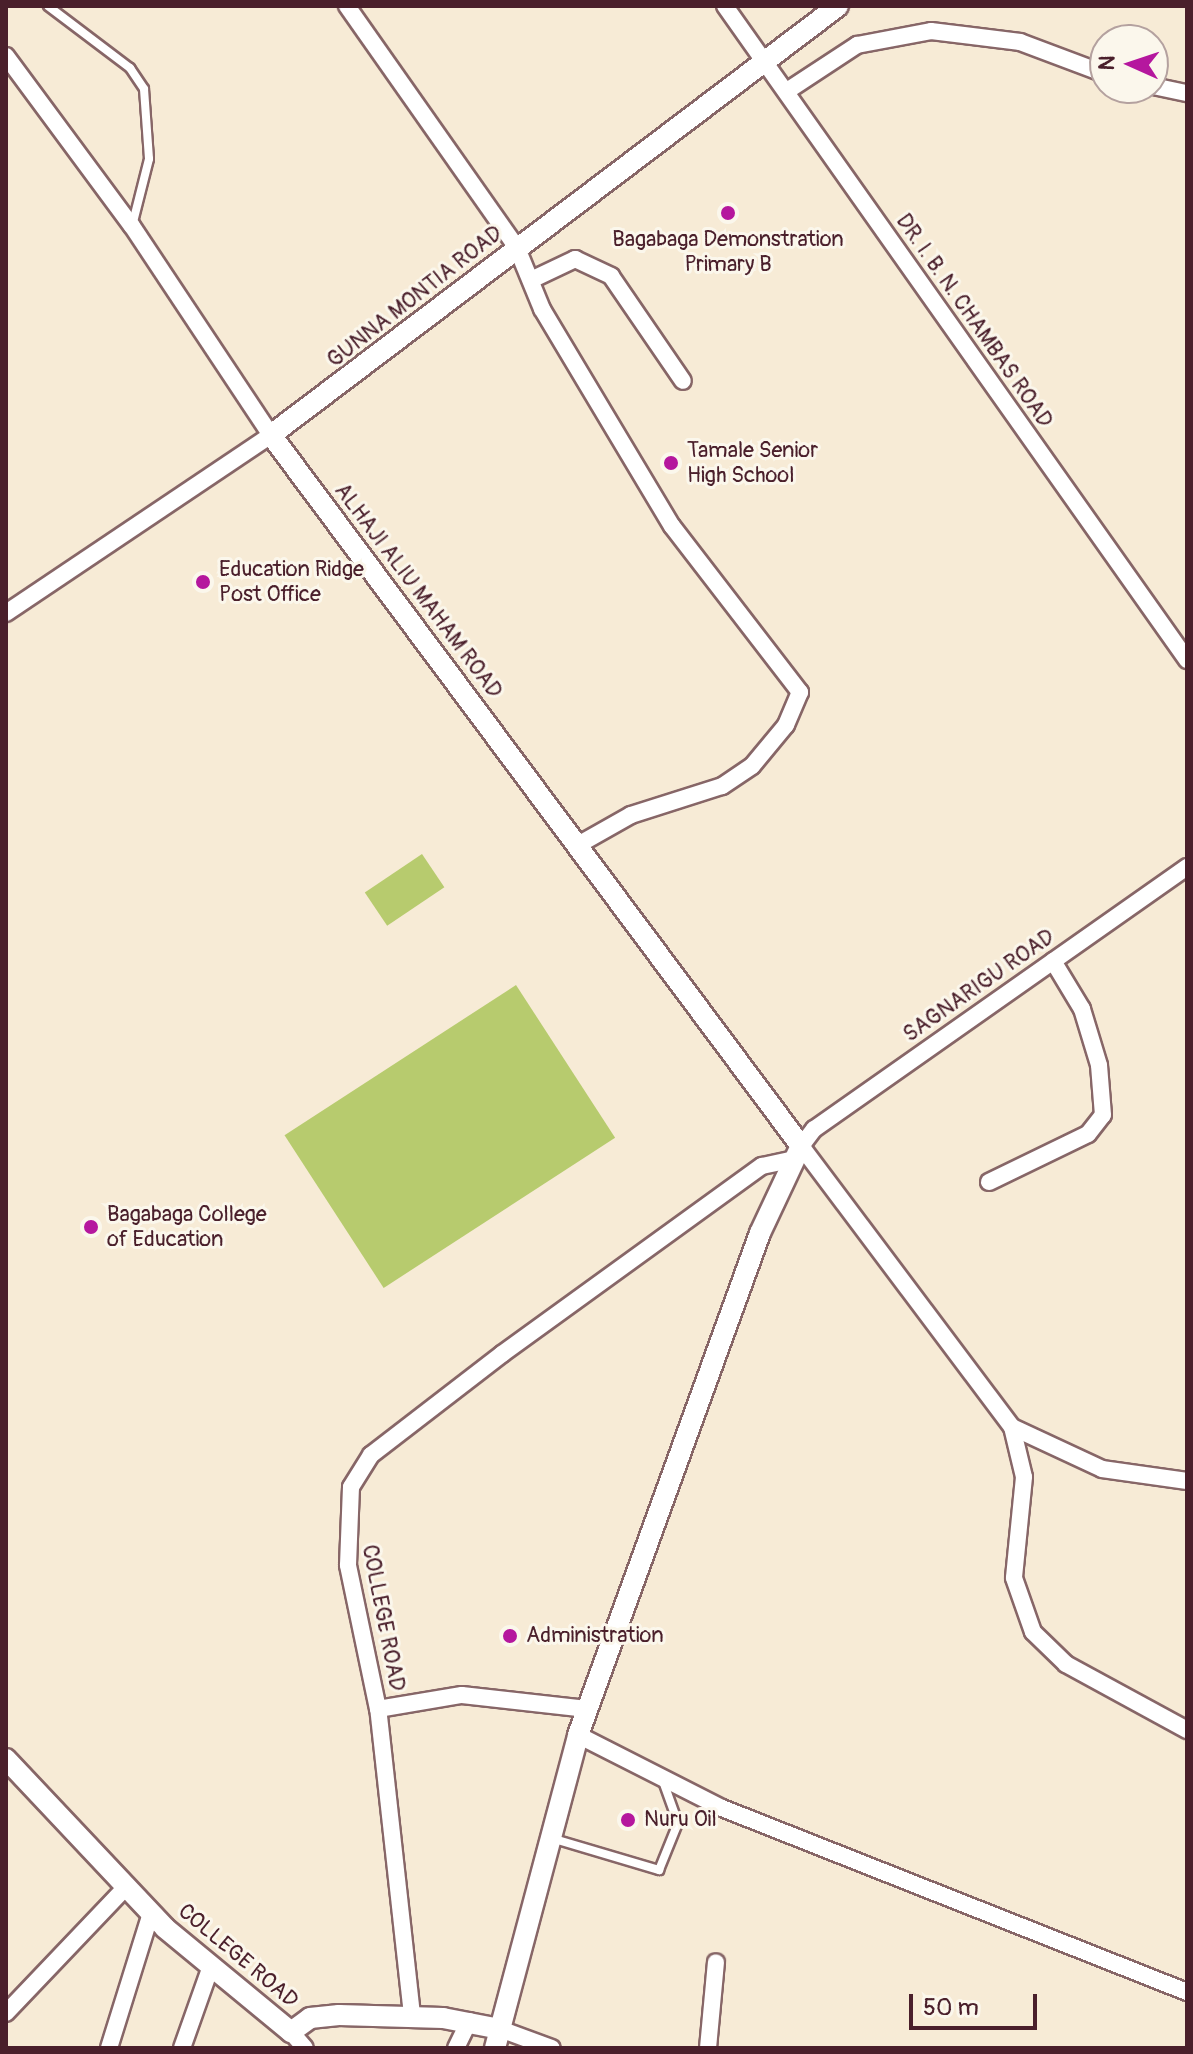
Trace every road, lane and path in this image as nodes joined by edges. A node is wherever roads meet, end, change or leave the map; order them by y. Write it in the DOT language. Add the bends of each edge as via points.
graph roads {
  1 [pos="48,6"];
  2 [pos="347,6"];
  3 [pos="725,6"];
  4 [pos="838,6"];
  5 [pos="6,56"];
  6 [pos="766,61"];
  7 [pos="1089,68"];
  8 [pos="787,91"];
  9 [pos="132,226"];
  10 [pos="517,248"];
  11 [pos="531,280"];
  12 [pos="683,381"];
  13 [pos="271,435"];
  14 [pos="6,597"];
  15 [pos="26,599"];
  16 [pos="6,613"];
  17 [pos="1187,660"];
  18 [pos="578,845"];
  19 [pos="1187,867"];
  20 [pos="1053,961"];
  21 [pos="798,1152"];
  22 [pos="742,1180"];
  23 [pos="989,1182"];
  24 [pos="1012,1427"];
  25 [pos="1184,1475"];
  26 [pos="378,1709"];
  27 [pos="587,1709"];
  28 [pos="1187,1730"];
  29 [pos="578,1735"];
  30 [pos="6,1759"];
  31 [pos="662,1778"];
  32 [pos="550,1838"];
  33 [pos="126,1887"];
  34 [pos="151,1913"];
  35 [pos="716,1962"];
  36 [pos="211,1966"];
  37 [pos="1187,1992"];
  38 [pos="6,2013"];
  39 [pos="412,2015"];
  40 [pos="469,2021"];
  41 [pos="497,2038"];
  42 [pos="289,2040"];
  43 [pos="109,2048"];
  44 [pos="182,2048"];
  45 [pos="305,2048"];
  46 [pos="456,2048"];
  47 [pos="552,2048"];
  48 [pos="708,2048"];
  1 -- 9 [label="lane" via="130,68 144,89 149,159"];
  2 -- 10 [label="street"];
  3 -- 6 [label="street, DR. I. B. N. CHAMBAS ROAD"];
  4 -- 6 [label="street, GUNNA MONTIA ROAD"];
  5 -- 9 [label="street, ALHAJI ALIU MAHAM ROAD"];
  6 -- 8 [label="street, DR. I. B. N. CHAMBAS ROAD"];
  6 -- 10 [label="street, GUNNA MONTIA ROAD"];
  7 -- 8 [label="street" via="1020,42 931,31 857,45"];
  8 -- 17 [label="street, DR. I. B. N. CHAMBAS ROAD"];
  9 -- 13 [label="street, ALHAJI ALIU MAHAM ROAD"];
  10 -- 11 [label="street"];
  10 -- 13 [label="street, GUNNA MONTIA ROAD"];
  11 -- 12 [label="street" via="575,259 611,276"];
  11 -- 18 [label="street" via="656,502 800,692 786,725 752,766 722,786 631,815"];
  13 -- 15 [label="street, GUNNA MONTIA ROAD"];
  13 -- 18 [label="street, ALHAJI ALIU MAHAM ROAD"];
  14 -- 15 [label="street"];
  15 -- 16 [label="street, GUNNA MONTIA ROAD"];
  18 -- 21 [label="street, ALHAJI ALIU MAHAM ROAD"];
  19 -- 20 [label="street, SAGNARIGU ROAD"];
  20 -- 21 [label="street, SAGNARIGU ROAD"];
  20 -- 23 [label="street" via="1082,1009 1099,1065 1103,1115 1088,1134"];
  21 -- 22 [label="street, SAGNARIGU ROAD"];
  21 -- 24 [label="street"];
  21 -- 27 [label="street"];
  22 -- 26 [label="street, COLLEGE ROAD" via="502,1354 361,1468 346,1506 346,1548"];
  24 -- 25 [label="street" via="1102,1469"];
  24 -- 28 [label="street" via="1024,1477 1014,1578 1033,1632 1066,1664"];
  26 -- 27 [label="street" via="485,1695"];
  26 -- 39 [label="street, COLLEGE ROAD"];
  27 -- 29 [label="street"];
  29 -- 31 [label="street"];
  29 -- 32 [label="street"];
  30 -- 33 [label="street, COLLEGE ROAD"];
  31 -- 32 [label="lane" via="678,1823 659,1870"];
  31 -- 37 [label="street" via="923,1892"];
  32 -- 41 [label="street"];
  33 -- 34 [label="street, COLLEGE ROAD"];
  33 -- 38 [label="street"];
  34 -- 36 [label="street, COLLEGE ROAD"];
  34 -- 43 [label="street"];
  35 -- 48 [label="street"];
  36 -- 42 [label="street, COLLEGE ROAD"];
  36 -- 44 [label="street"];
  39 -- 40 [label="street, COLLEGE ROAD"];
  39 -- 42 [label="street, COLLEGE ROAD" via="320,2016"];
  40 -- 41 [label="street, COLLEGE ROAD"];
  40 -- 46 [label="street"];
  41 -- 47 [label="street"];
  42 -- 45 [label="street"];
}
